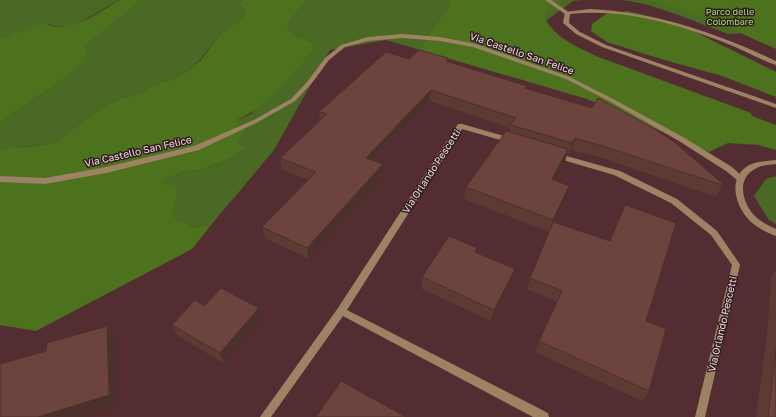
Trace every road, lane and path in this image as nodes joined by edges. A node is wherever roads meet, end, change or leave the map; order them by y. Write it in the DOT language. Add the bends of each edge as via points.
graph roads {
  1 [pos="548,0"];
  2 [pos="594,3"];
  3 [pos="656,12"];
  4 [pos="567,13"];
  5 [pos="776,62"];
  6 [pos="776,106"];
  7 [pos="520,144"];
  8 [pos="550,153"];
  9 [pos="776,162"];
  10 [pos="740,178"];
  11 [pos="0,179"];
  12 [pos="776,233"];
  13 [pos="341,311"];
  14 [pos="265,417"];
  15 [pos="544,417"];
  16 [pos="700,417"];
  1 -- 4 [label="street"];
  2 -- 4 [label="street"];
  3 -- 5 [label="street" via="704,28"];
  4 -- 6 [label="street" via="566,23 578,33 604,46"];
  7 -- 13 [label="street, Via Orlando Pescetti" via="460,126"];
  8 -- 16 [label="street, Via Orlando Pescetti" via="617,173 674,201 714,233 736,265"];
  9 -- 10 [label="street" via="750,168"];
  10 -- 11 [label="street, Via Castello San Felice" via="681,139 568,78 474,45 402,36 368,39 343,46 327,59 293,100 256,121 196,148 106,170 45,181"];
  10 -- 12 [label="street" via="738,186 741,203 754,220"];
  13 -- 14 [label="street, Via Orlando Pescetti"];
  13 -- 15 [label="street"];
}
